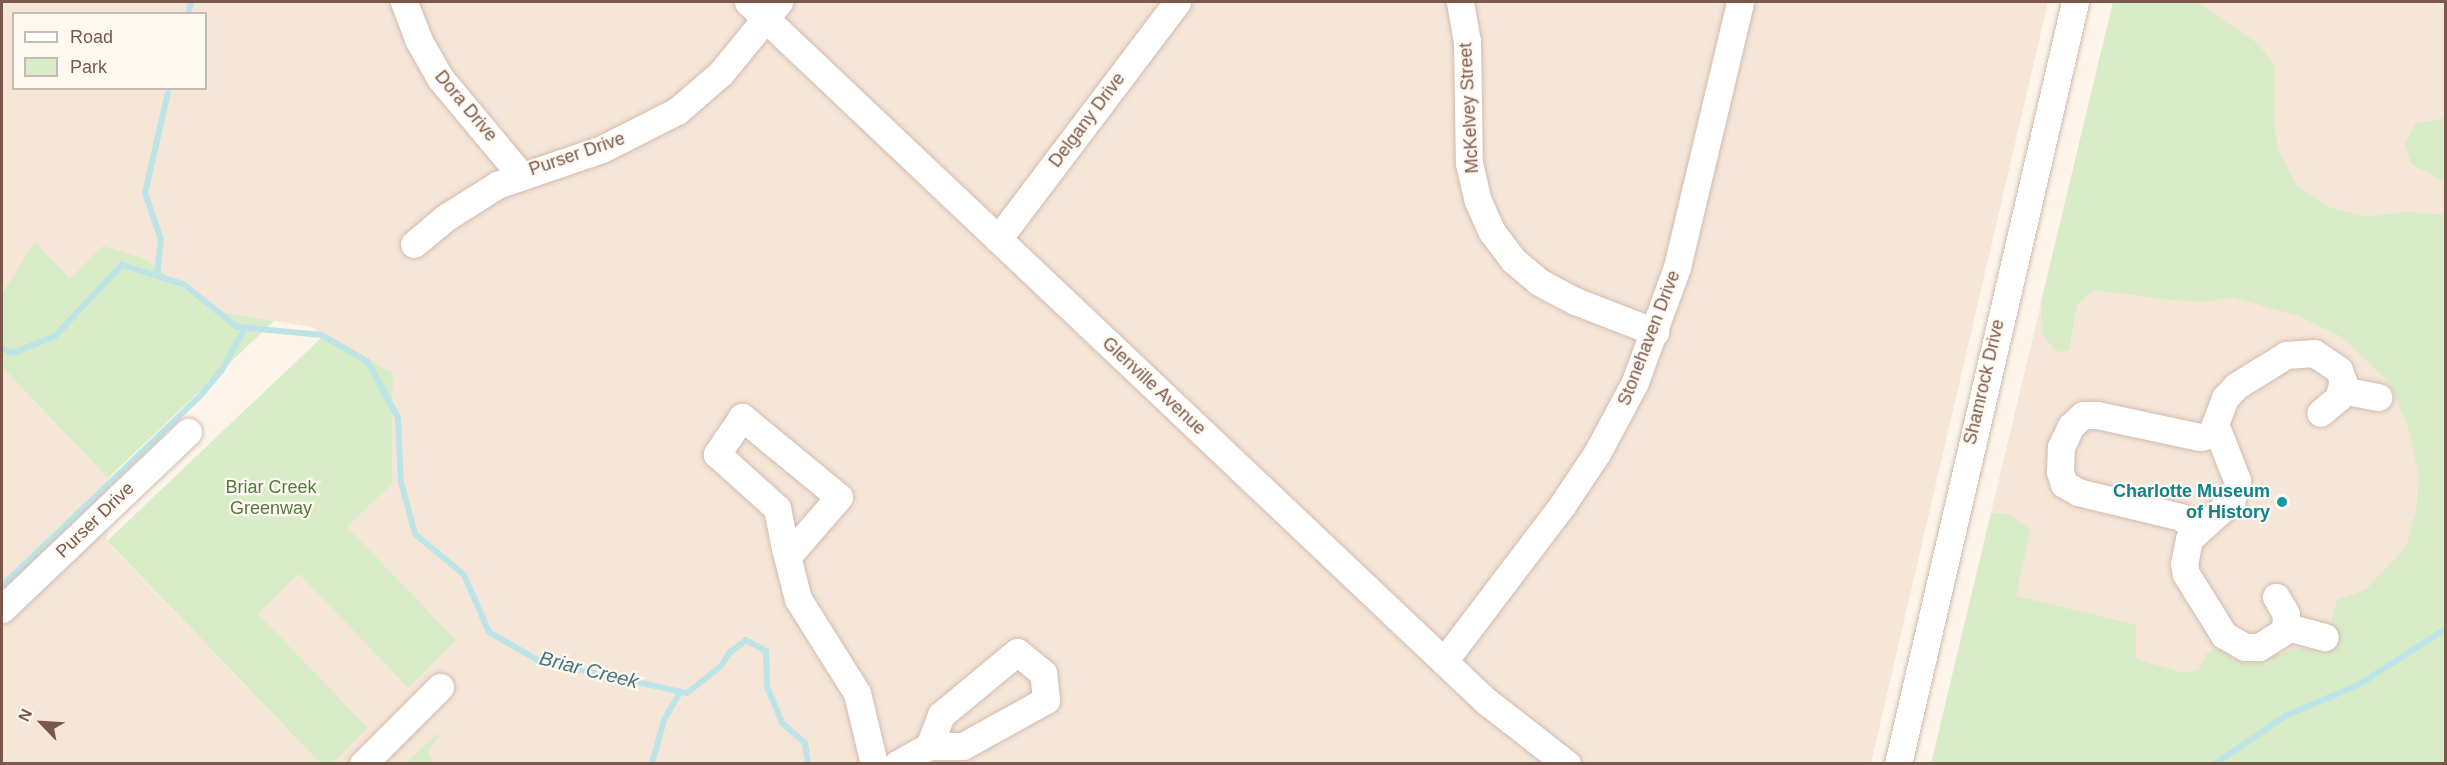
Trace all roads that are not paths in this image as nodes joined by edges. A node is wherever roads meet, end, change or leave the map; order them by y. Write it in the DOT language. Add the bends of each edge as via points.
graph roads {
  1 [pos="404,2"];
  2 [pos="1177,2"];
  3 [pos="1460,2"];
  4 [pos="1740,2"];
  5 [pos="2075,2"];
  6 [pos="764,7"];
  7 [pos="520,174"];
  8 [pos="998,239"];
  9 [pos="414,244"];
  10 [pos="1654,332"];
  11 [pos="2342,390"];
  12 [pos="2378,397"];
  13 [pos="2320,413"];
  14 [pos="188,432"];
  15 [pos="2217,434"];
  16 [pos="2195,529"];
  17 [pos="788,556"];
  18 [pos="2276,597"];
  19 [pos="2,609"];
  20 [pos="2287,627"];
  21 [pos="2325,637"];
  22 [pos="1444,661"];
  23 [pos="440,687"];
  24 [pos="929,746"];
  25 [pos="363,764"];
  26 [pos="874,764"];
  27 [pos="897,764"];
  28 [pos="1567,764"];
  29 [pos="1898,764"];
  1 -- 7 [label="street, Dora Drive" via="418,39 440,78"];
  2 -- 8 [label="street, Delgany Drive"];
  3 -- 10 [label="street, McKelvey Street" via="1467,41 1469,163 1478,201 1492,232 1513,260 1539,282 1575,301"];
  4 -- 10 [label="street, Stonehaven Drive" via="1677,267"];
  5 -- 29 [label="street, Shamrock Drive"];
  6 -- 7 [label="street, Purser Drive" via="721,73 663,120 602,149"];
  6 -- 8 [label="street, Glenville Avenue"];
  7 -- 9 [label="street, Purser Drive" via="445,218"];
  8 -- 22 [label="street, Glenville Avenue"];
  10 -- 22 [label="street, Stonehaven Drive" via="1635,382 1597,453"];
  11 -- 12 [label="street"];
  11 -- 13 [label="street"];
  11 -- 15 [label="street" via="2339,370 2327,360 2300,351 2286,355 2236,386 2225,398 2217,414"];
  14 -- 19 [label="street, Purser Drive"];
  15 -- 16 [label="street" via="2235,490"];
  15 -- 16 [label="street" via="2200,437 2083,415 2071,426 2061,447 2060,472 2064,484 2078,492 2181,517"];
  16 -- 20 [label="street" via="2184,552 2186,574 2224,635 2240,645 2259,647"];
  17 -- 17 [label="street" via="777,508 717,454 742,417 839,497"];
  17 -- 26 [label="street" via="798,599 857,693"];
  18 -- 20 [label="street" via="2286,614"];
  20 -- 21 [label="street"];
  22 -- 28 [label="street, Glenville Avenue" via="1513,724"];
  23 -- 25 [label="street"];
  24 -- 27 [label="street"];
}
